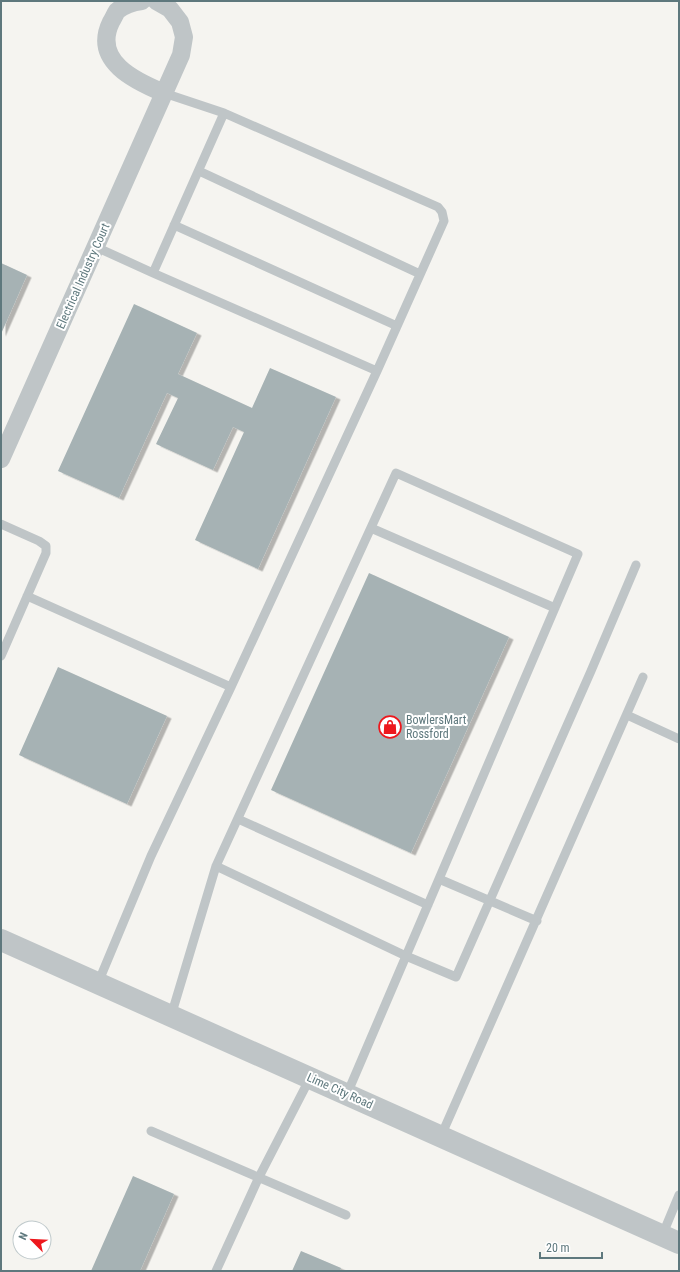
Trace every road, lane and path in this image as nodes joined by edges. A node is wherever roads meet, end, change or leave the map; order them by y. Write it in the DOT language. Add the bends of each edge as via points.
graph roads {
  1 [pos="142,1"];
  2 [pos="156,1"];
  3 [pos="164,93"];
  4 [pos="224,113"];
  5 [pos="199,171"];
  6 [pos="174,226"];
  7 [pos="96,247"];
  8 [pos="153,274"];
  9 [pos="420,274"];
  10 [pos="397,326"];
  11 [pos="377,371"];
  12 [pos="1,460"];
  13 [pos="1,524"];
  14 [pos="371,528"];
  15 [pos="636,565"];
  16 [pos="27,596"];
  17 [pos="555,608"];
  18 [pos="1,656"];
  19 [pos="643,677"];
  20 [pos="231,687"];
  21 [pos="626,716"];
  22 [pos="679,739"];
  23 [pos="238,819"];
  24 [pos="216,866"];
  25 [pos="439,879"];
  26 [pos="489,901"];
  27 [pos="428,905"];
  28 [pos="536,921"];
  29 [pos="1,940"];
  30 [pos="406,956"];
  31 [pos="98,983"];
  32 [pos="171,1016"];
  33 [pos="310,1078"];
  34 [pos="347,1094"];
  35 [pos="151,1131"];
  36 [pos="441,1136"];
  37 [pos="259,1177"];
  38 [pos="679,1195"];
  39 [pos="346,1215"];
  40 [pos="670,1239"];
  41 [pos="216,1271"];
  1 -- 3 [label="street" via="132,2 117,12 108,28 107,44 111,58 121,69 143,84"];
  2 -- 3 [label="street, Electrical Industry Court" via="170,9 180,22 184,37 181,55"];
  3 -- 4 [label="lane"];
  3 -- 7 [label="street, Electrical Industry Court"];
  4 -- 5 [label="lane"];
  4 -- 9 [label="lane" via="438,207 444,221"];
  5 -- 6 [label="lane"];
  5 -- 9 [label="lane"];
  6 -- 8 [label="lane"];
  6 -- 10 [label="lane"];
  7 -- 8 [label="lane"];
  7 -- 12 [label="street, Electrical Industry Court"];
  8 -- 11 [label="lane"];
  9 -- 10 [label="lane"];
  10 -- 11 [label="lane"];
  11 -- 20 [label="lane"];
  13 -- 16 [label="lane" via="46,546 46,553"];
  14 -- 17 [label="lane"];
  14 -- 17 [label="lane" via="396,473 578,554"];
  14 -- 23 [label="lane"];
  15 -- 26 [label="lane"];
  16 -- 18 [label="lane"];
  16 -- 20 [label="lane"];
  17 -- 25 [label="lane"];
  19 -- 21 [label="lane"];
  20 -- 31 [label="lane" via="151,856"];
  21 -- 22 [label="lane"];
  21 -- 28 [label="lane"];
  23 -- 24 [label="lane"];
  23 -- 27 [label="lane"];
  24 -- 30 [label="lane"];
  24 -- 32 [label="lane"];
  25 -- 26 [label="lane"];
  25 -- 27 [label="lane"];
  26 -- 28 [label="lane"];
  26 -- 30 [label="lane" via="456,977"];
  27 -- 30 [label="lane"];
  28 -- 36 [label="lane"];
  29 -- 31 [label="street, Lime City Road"];
  30 -- 34 [label="lane"];
  31 -- 32 [label="street, Lime City Road"];
  32 -- 33 [label="street, Lime City Road"];
  33 -- 34 [label="street, Lime City Road"];
  33 -- 37 [label="lane"];
  34 -- 36 [label="street, Lime City Road"];
  35 -- 37 [label="lane"];
  36 -- 40 [label="street, Lime City Road"];
  37 -- 39 [label="lane"];
  37 -- 41 [label="lane"];
  38 -- 40 [label="lane"];
}
